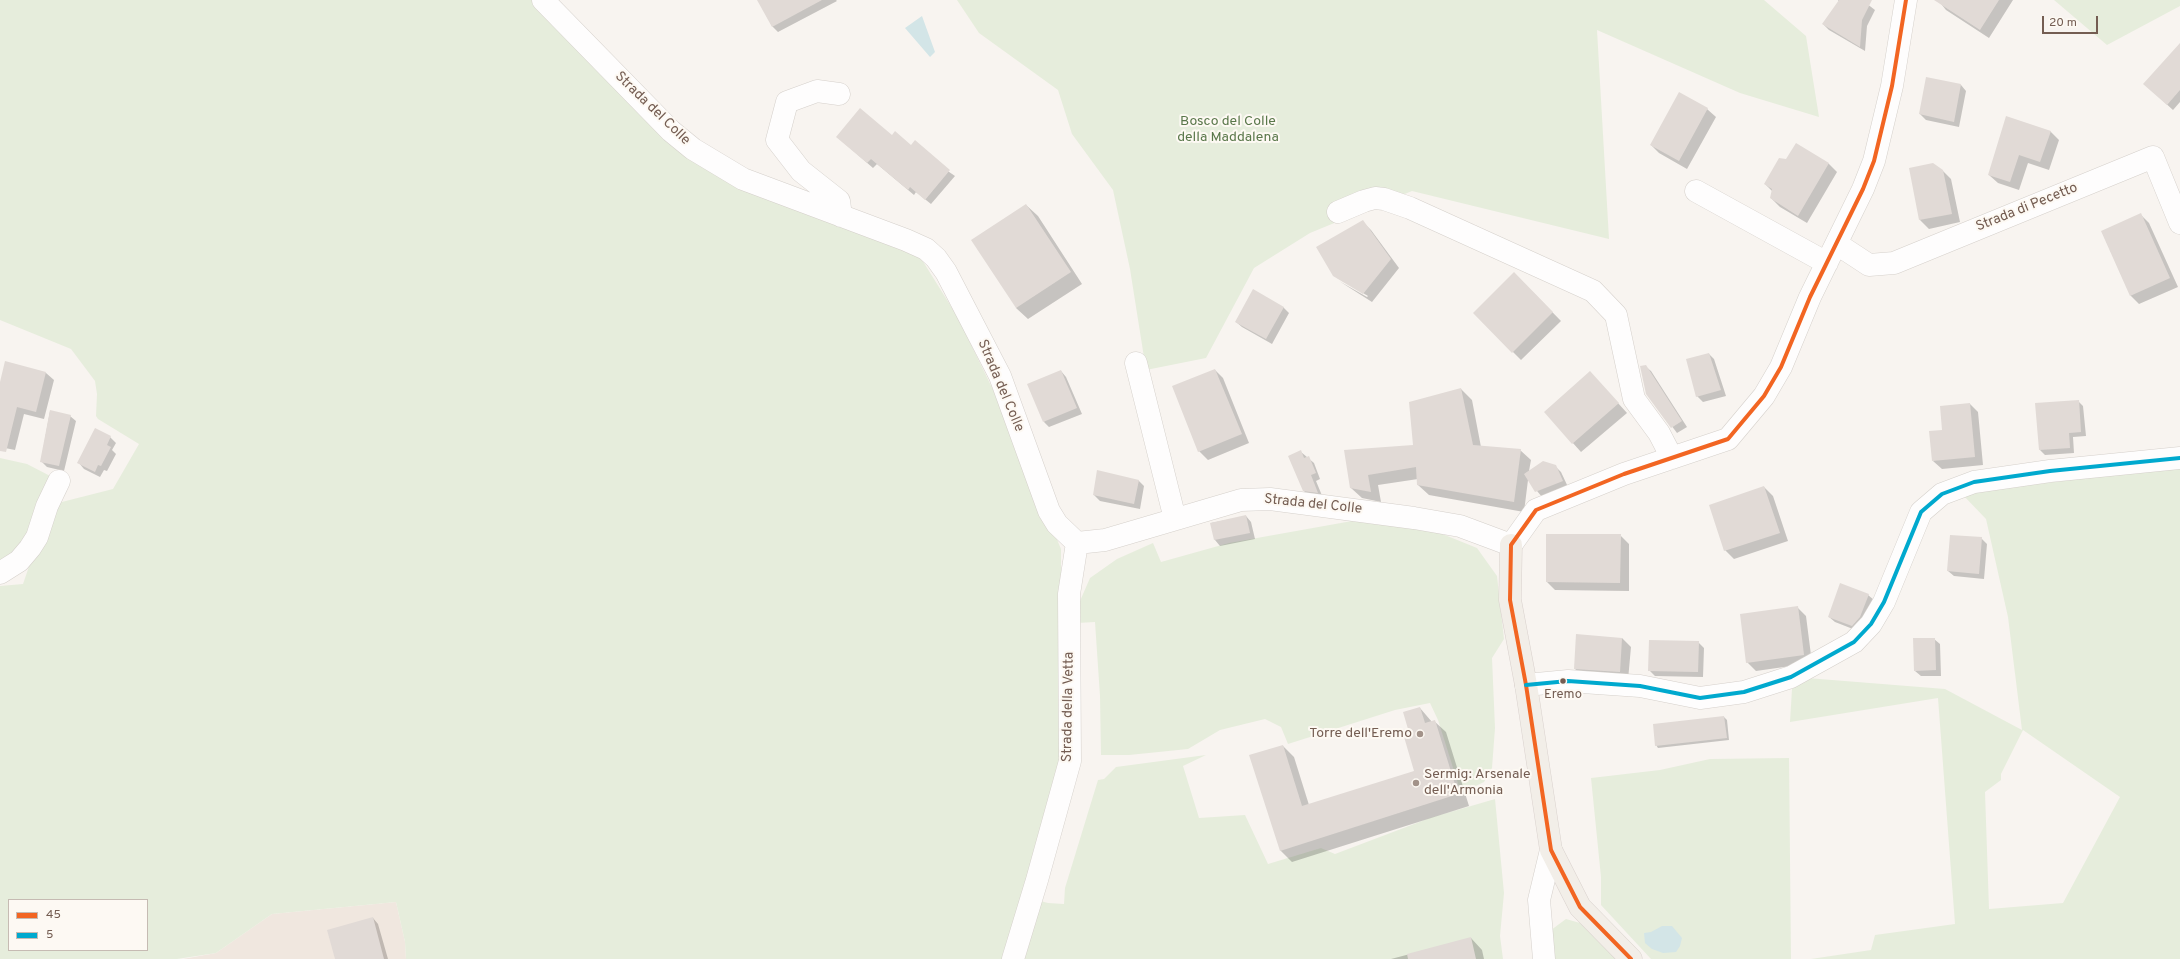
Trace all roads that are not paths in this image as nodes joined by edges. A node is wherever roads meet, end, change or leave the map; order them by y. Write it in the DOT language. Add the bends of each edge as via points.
graph roads {
  1 [pos="543,0"];
  2 [pos="1906,0"];
  3 [pos="839,94"];
  4 [pos="1696,190"];
  5 [pos="1338,212"];
  6 [pos="841,216"];
  7 [pos="2180,223"];
  8 [pos="1832,253"];
  9 [pos="1136,363"];
  10 [pos="1672,458"];
  11 [pos="2180,458"];
  12 [pos="59,481"];
  13 [pos="1175,519"];
  14 [pos="1077,543"];
  15 [pos="1511,545"];
  16 [pos="0,573"];
  17 [pos="1526,685"];
  18 [pos="1551,850"];
  19 [pos="1013,959"];
  20 [pos="1544,959"];
  21 [pos="1631,959"];
  1 -- 6 [label="street, Strada del Colle" via="671,131 693,149 743,179"];
  2 -- 8 [label="street" via="1892,86 1874,161"];
  3 -- 6 [label="street" via="817,91 787,102 777,140 801,171 839,201"];
  4 -- 8 [label="street"];
  5 -- 10 [label="street" via="1364,201 1384,199 1410,208 1594,291 1616,315 1634,398"];
  6 -- 14 [label="street, Strada del Colle" via="926,249 936,258 946,272 1000,376 1049,511 1057,524"];
  7 -- 8 [label="street, Strada di Pecetto" via="2153,157 1894,263 1869,265"];
  8 -- 10 [label="street" via="1781,367 1764,396 1728,439"];
  9 -- 13 [label="street"];
  10 -- 15 [label="street" via="1624,474 1536,510"];
  11 -- 17 [label="street" via="2050,471 1974,482 1942,494 1921,512 1884,602 1871,624 1854,642 1791,677 1744,692 1700,698 1640,686 1568,681"];
  12 -- 16 [label="street" via="47,506 37,537 30,548 19,561"];
  13 -- 14 [label="street, Strada del Colle" via="1105,540"];
  13 -- 15 [label="street, Strada del Colle" via="1241,500 1270,499 1460,526"];
  14 -- 19 [label="street, Strada della Vetta" via="1069,594 1070,762"];
  15 -- 17 [label="main road" via="1510,600"];
  17 -- 18 [label="main road"];
  18 -- 20 [label="street" via="1539,900"];
  18 -- 21 [label="main road" via="1580,907"];
}
